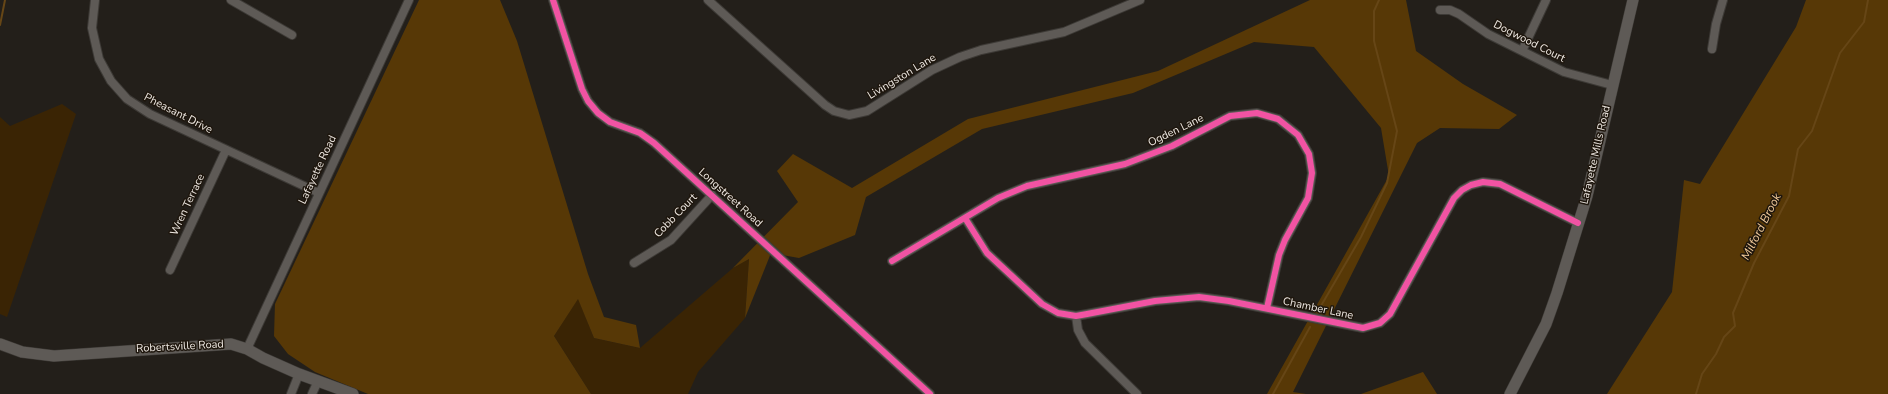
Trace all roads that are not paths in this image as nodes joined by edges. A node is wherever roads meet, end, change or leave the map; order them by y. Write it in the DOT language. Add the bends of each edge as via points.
graph roads {
  1 [pos="95,0"];
  2 [pos="231,0"];
  3 [pos="409,0"];
  4 [pos="553,0"];
  5 [pos="708,0"];
  6 [pos="1140,0"];
  7 [pos="1546,0"];
  8 [pos="1633,0"];
  9 [pos="1723,0"];
  10 [pos="1440,10"];
  11 [pos="292,35"];
  12 [pos="1712,49"];
  13 [pos="1522,51"];
  14 [pos="1612,84"];
  15 [pos="226,150"];
  16 [pos="319,193"];
  17 [pos="712,195"];
  18 [pos="965,218"];
  19 [pos="1578,224"];
  20 [pos="892,261"];
  21 [pos="634,263"];
  22 [pos="170,270"];
  23 [pos="1268,308"];
  24 [pos="1076,316"];
  25 [pos="0,344"];
  26 [pos="247,349"];
  27 [pos="299,374"];
  28 [pos="318,381"];
  29 [pos="291,394"];
  30 [pos="312,394"];
  31 [pos="353,394"];
  32 [pos="930,394"];
  33 [pos="1137,394"];
  34 [pos="1510,394"];
  1 -- 15 [label="street, Pheasant Drive" via="92,28 95,44 102,66 117,88 132,103 150,114"];
  2 -- 11 [label="street"];
  3 -- 16 [label="street, Lafayette Road"];
  4 -- 17 [label="street, Longstreet Road" via="582,89 592,107 610,122 640,133 654,143"];
  5 -- 6 [label="street, Livingston Lane" via="824,105 849,115 867,111 932,70 960,57 1064,32"];
  7 -- 13 [label="street"];
  8 -- 14 [label="street, Lafayette Mills Road"];
  9 -- 12 [label="street"];
  10 -- 13 [label="street, Dogwood Court" via="1450,10 1459,14 1488,34"];
  13 -- 14 [label="street, Dogwood Court" via="1564,72"];
  14 -- 19 [label="street, Lafayette Mills Road"];
  15 -- 16 [label="street, Pheasant Drive"];
  15 -- 22 [label="street, Wren Terrace"];
  16 -- 26 [label="street, Lafayette Road"];
  17 -- 21 [label="street, Cobb Court" via="671,240"];
  17 -- 32 [label="street, Longstreet Road"];
  18 -- 20 [label="street, Ogden Lane"];
  18 -- 23 [label="street, Ogden Lane" via="998,198 1027,186 1150,156 1230,116 1249,112 1269,115 1286,124 1298,135 1309,154 1312,173 1308,198 1279,255"];
  18 -- 24 [label="street, Chamber Lane" via="987,253 1042,304 1058,313"];
  19 -- 23 [label="street, Chamber Lane" via="1500,184 1476,183 1462,190 1454,198 1394,309 1380,323 1356,328"];
  19 -- 34 [label="street, Lafayette Mills Road" via="1551,311"];
  23 -- 24 [label="street, Chamber Lane" via="1215,298 1180,298"];
  24 -- 33 [label="street" via="1078,330 1085,343"];
  25 -- 26 [label="street, Robertsville Road" via="22,352 54,356 210,344 231,344"];
  26 -- 27 [label="street, Robertsville Road"];
  27 -- 28 [label="street, Robertsville Road"];
  27 -- 29 [label="street"];
  28 -- 30 [label="street"];
  28 -- 31 [label="street, Robertsville Road"];
}
